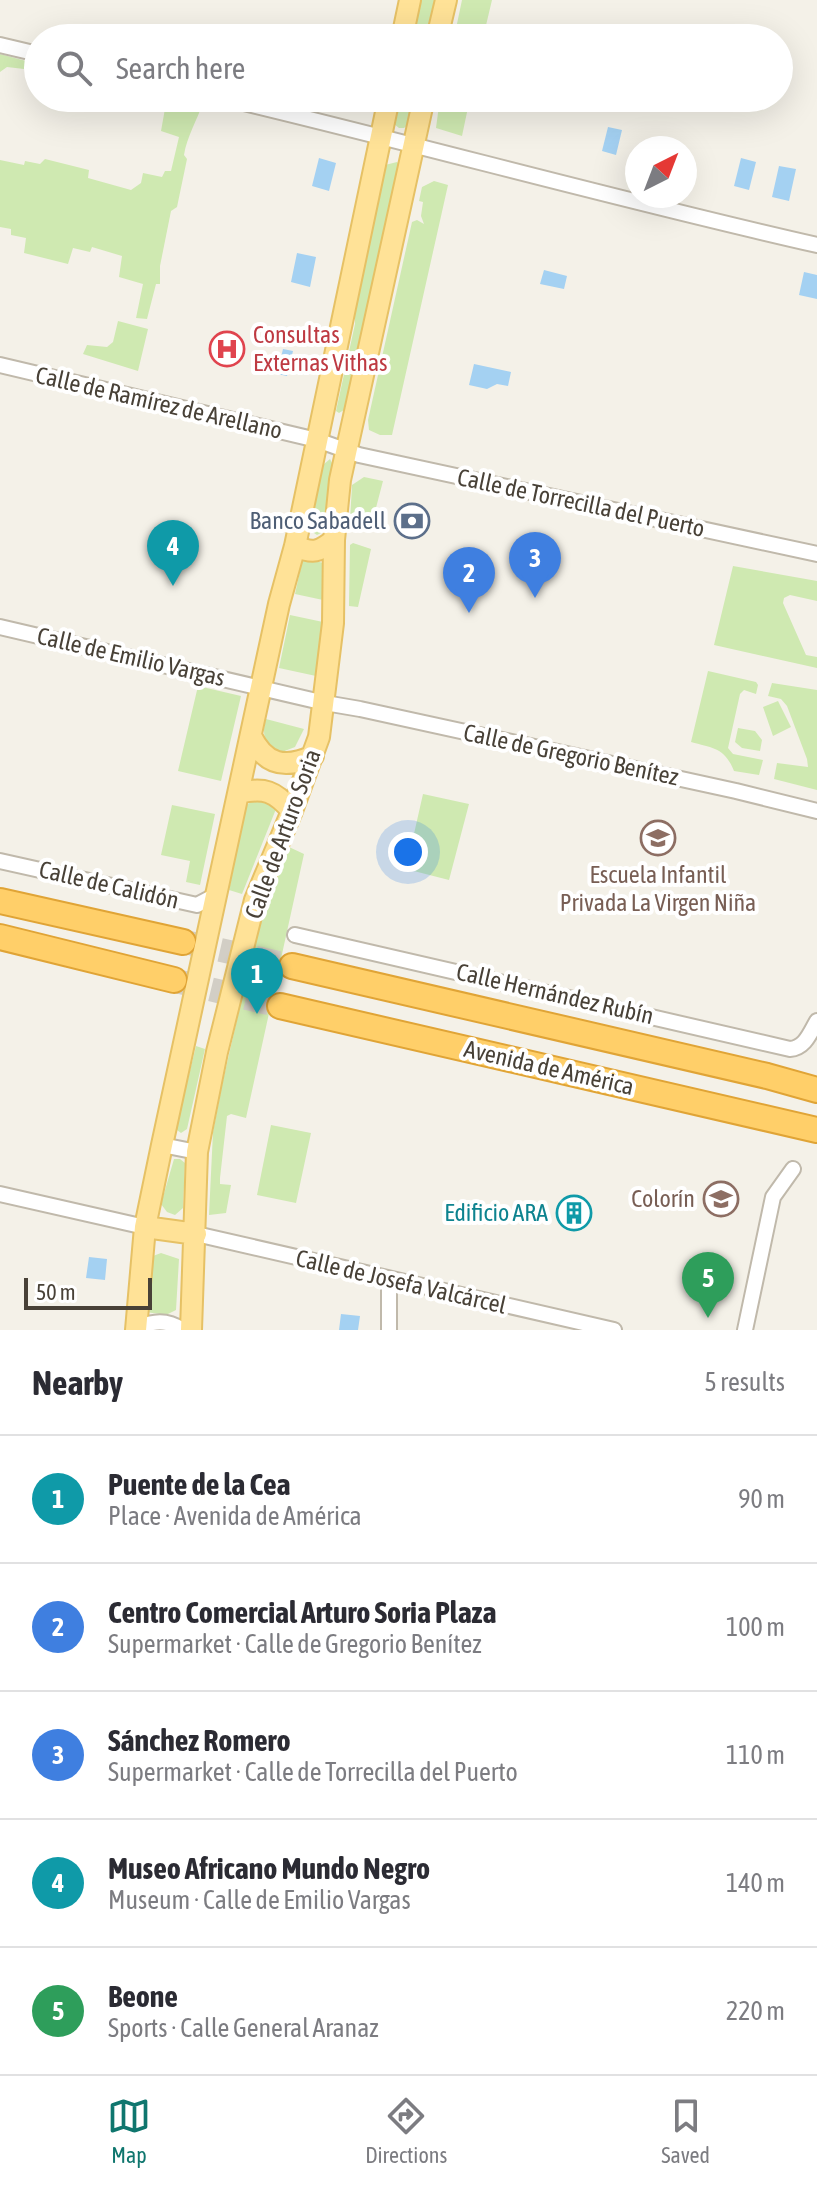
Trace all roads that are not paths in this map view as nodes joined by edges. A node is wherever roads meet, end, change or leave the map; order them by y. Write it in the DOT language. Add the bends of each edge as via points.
graph roads {
  1 [pos="410,0"];
  2 [pos="446,0"];
  3 [pos="405,24"];
  4 [pos="440,24"];
  5 [pos="0,45"];
  6 [pos="24,51"];
  7 [pos="282,112"];
  8 [pos="386,112"];
  9 [pos="421,112"];
  10 [pos="380,135"];
  11 [pos="414,145"];
  12 [pos="817,245"];
  13 [pos="0,365"];
  14 [pos="317,440"];
  15 [pos="347,450"];
  16 [pos="334,540"];
  17 [pos="295,546"];
  18 [pos="817,554"];
  19 [pos="0,627"];
  20 [pos="261,688"];
  21 [pos="325,703"];
  22 [pos="251,736"];
  23 [pos="313,756"];
  24 [pos="239,793"];
  25 [pos="292,811"];
  26 [pos="817,811"];
  27 [pos="0,861"];
  28 [pos="216,895"];
  29 [pos="0,901"];
  30 [pos="295,935"];
  31 [pos="0,937"];
  32 [pos="183,942"];
  33 [pos="292,966"];
  34 [pos="174,980"];
  35 [pos="280,1006"];
  36 [pos="817,1021"];
  37 [pos="817,1090"];
  38 [pos="817,1130"];
  39 [pos="162,1145"];
  40 [pos="197,1152"];
  41 [pos="793,1169"];
  42 [pos="0,1194"];
  43 [pos="145,1227"];
  44 [pos="196,1234"];
  45 [pos="389,1280"];
  46 [pos="136,1329"];
  47 [pos="183,1330"];
  48 [pos="191,1330"];
  49 [pos="389,1330"];
  50 [pos="610,1330"];
  51 [pos="745,1330"];
  1 -- 3 [label="main road"];
  2 -- 4 [label="main road"];
  5 -- 6 [label="street"];
  7 -- 10 [label="street"];
  8 -- 10 [label="main road, Calle de Arturo Soria"];
  9 -- 11 [label="main road, Calle de Arturo Soria"];
  10 -- 11 [label="street"];
  10 -- 14 [label="main road, Calle de Arturo Soria"];
  11 -- 12 [label="street"];
  11 -- 15 [label="main road, Calle de Arturo Soria"];
  13 -- 14 [label="street, Calle de Ramírez de Arellano"];
  14 -- 15 [label="street"];
  14 -- 17 [label="main road, Calle de Arturo Soria"];
  15 -- 16 [label="main road, Calle de Arturo Soria"];
  15 -- 18 [label="street, Calle de Torrecilla del Puerto"];
  16 -- 17 [label="main road" via="319,551"];
  16 -- 21 [label="main road, Calle de Arturo Soria"];
  17 -- 20 [label="main road, Calle de Arturo Soria"];
  19 -- 20 [label="street, Calle de Emilio Vargas"];
  20 -- 21 [label="street"];
  20 -- 22 [label="main road, Calle de Arturo Soria"];
  21 -- 23 [label="main road, Calle de Arturo Soria"];
  21 -- 26 [label="street, Calle de Gregorio Benítez"];
  22 -- 23 [label="main road" via="257,749 277,762"];
  22 -- 24 [label="main road, Calle de Arturo Soria"];
  23 -- 25 [label="main road, Calle de Arturo Soria"];
  24 -- 25 [label="main road" via="270,790"];
  24 -- 28 [label="main road, Calle de Arturo Soria"];
  25 -- 40 [label="main road, Calle de Arturo Soria" via="255,900"];
  27 -- 28 [label="street, Calle de Calidón" via="197,905"];
  28 -- 39 [label="main road, Calle de Arturo Soria"];
  29 -- 32 [label="highway"];
  30 -- 36 [label="street, Calle Hernández Rubín" via="790,1049 800,1047"];
  31 -- 34 [label="highway"];
  33 -- 37 [label="highway, Avenida de América"];
  35 -- 38 [label="highway, Avenida de América"];
  39 -- 40 [label="street"];
  39 -- 43 [label="main road, Calle de Arturo Soria"];
  40 -- 44 [label="main road, Calle de Arturo Soria"];
  41 -- 51 [label="street" via="773,1197"];
  42 -- 43 [label="street"];
  43 -- 44 [label="main road"];
  43 -- 46 [label="main road, Calle de Arturo Soria"];
  44 -- 45 [label="street, Calle de Josefa Valcárcel"];
  44 -- 48 [label="main road, Calle de Arturo Soria"];
  45 -- 49 [label="street"];
  45 -- 50 [label="street, Calle de Josefa Valcárcel"];
  46 -- 47 [label="street, Calle de Arturo Soria" via="154,1321"];
}
